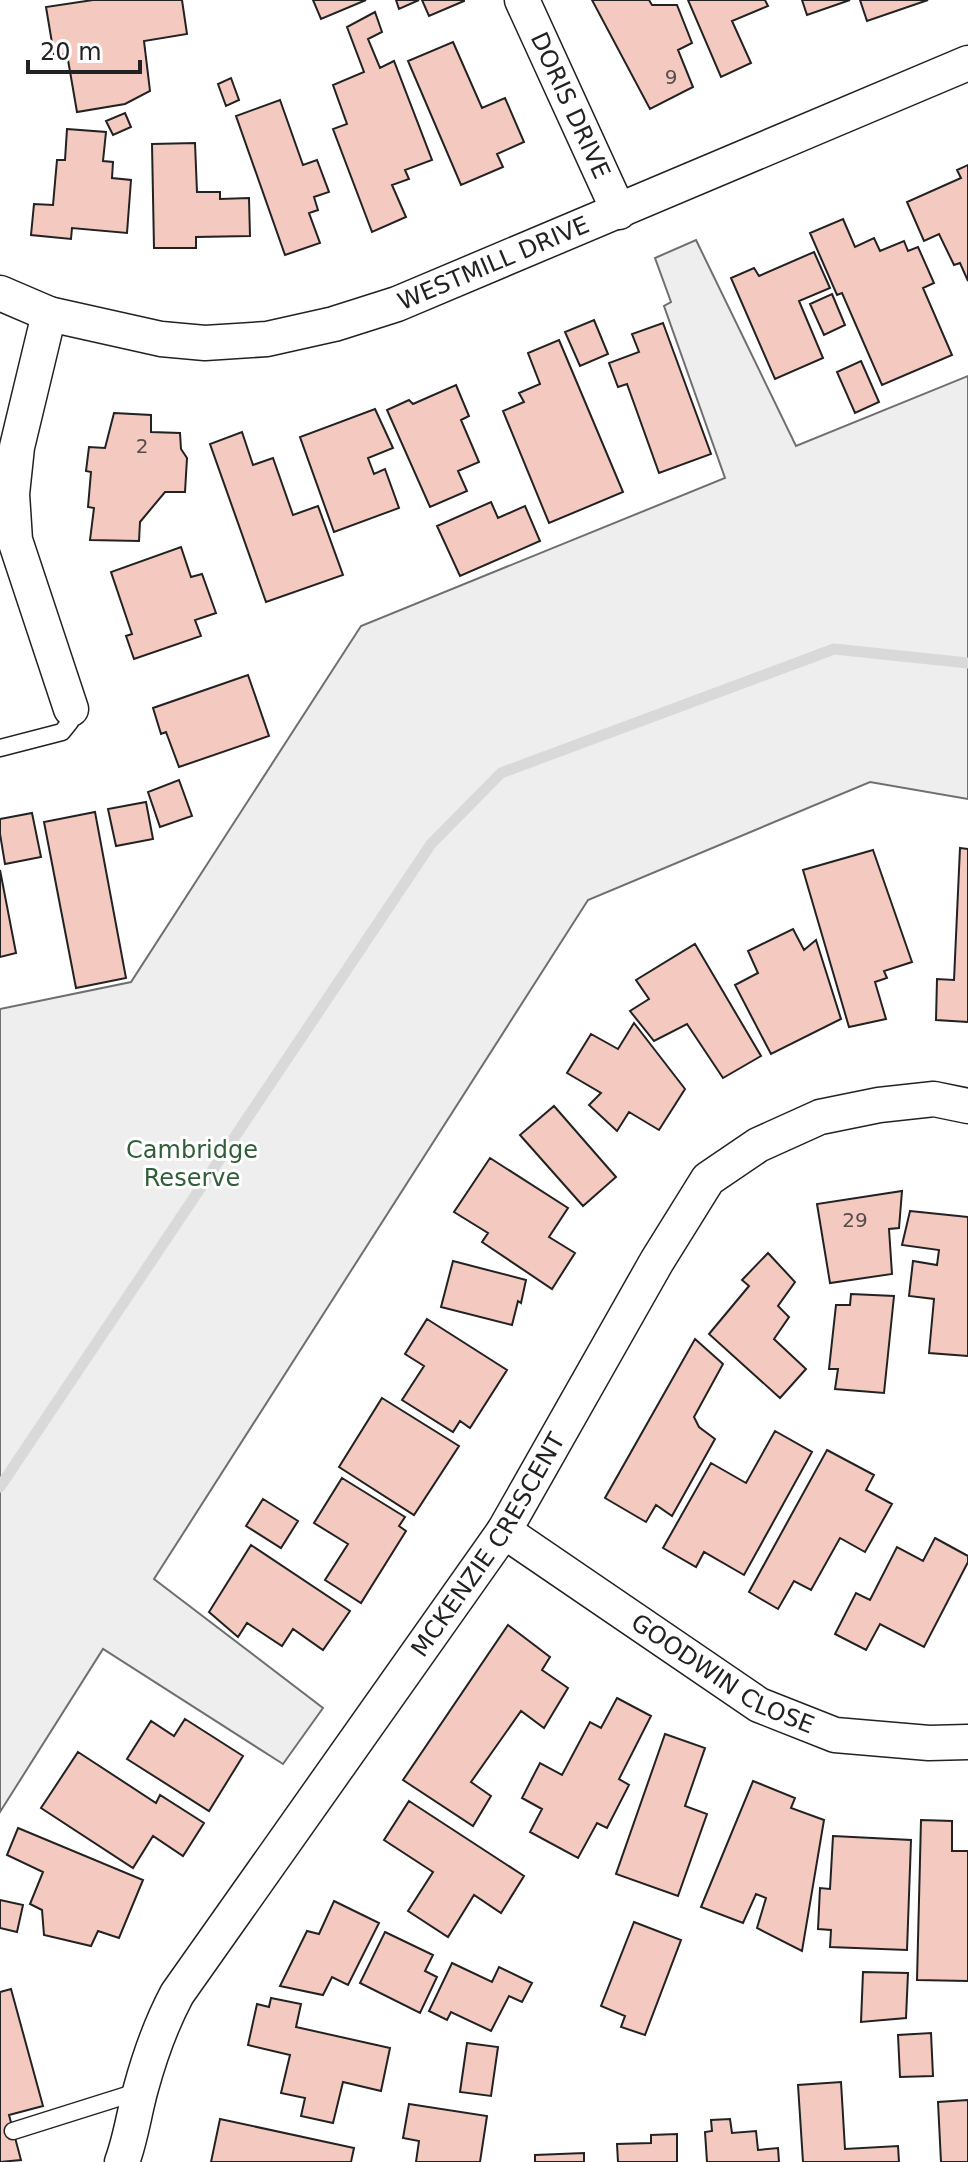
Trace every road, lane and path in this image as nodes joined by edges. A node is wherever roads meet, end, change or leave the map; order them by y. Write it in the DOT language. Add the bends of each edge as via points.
graph roads {
  1 [pos="522,0"];
  2 [pos="968,63"];
  3 [pos="619,212"];
  4 [pos="0,293"];
  5 [pos="49,314"];
  6 [pos="71,709"];
  7 [pos="0,748"];
  8 [pos="968,1106"];
  9 [pos="504,1531"];
  10 [pos="968,1742"];
  11 [pos="140,2091"];
  12 [pos="13,2131"];
  13 [pos="126,2156"];
  1 -- 3 [label="street, DORIS DRIVE"];
  2 -- 3 [label="street, WESTMILL DRIVE"];
  3 -- 5 [label="street, WESTMILL DRIVE" via="397,304 267,339 161,339"];
  4 -- 5 [label="street, WESTMILL DRIVE"];
  5 -- 6 [label="street" via="17,447 12,494 15,540"];
  6 -- 7 [label="lane" via="62,732"];
  8 -- 9 [label="street, MCKENZIE CRESCENT" via="934,1099 820,1117 758,1145 708,1179"];
  9 -- 10 [label="street, GOODWIN CLOSE" via="759,1705 835,1735"];
  9 -- 11 [label="street, MCKENZIE CRESCENT" via="177,1994"];
  11 -- 12 [label="lane"];
  11 -- 13 [label="street, MCKENZIE CRESCENT"];
}
